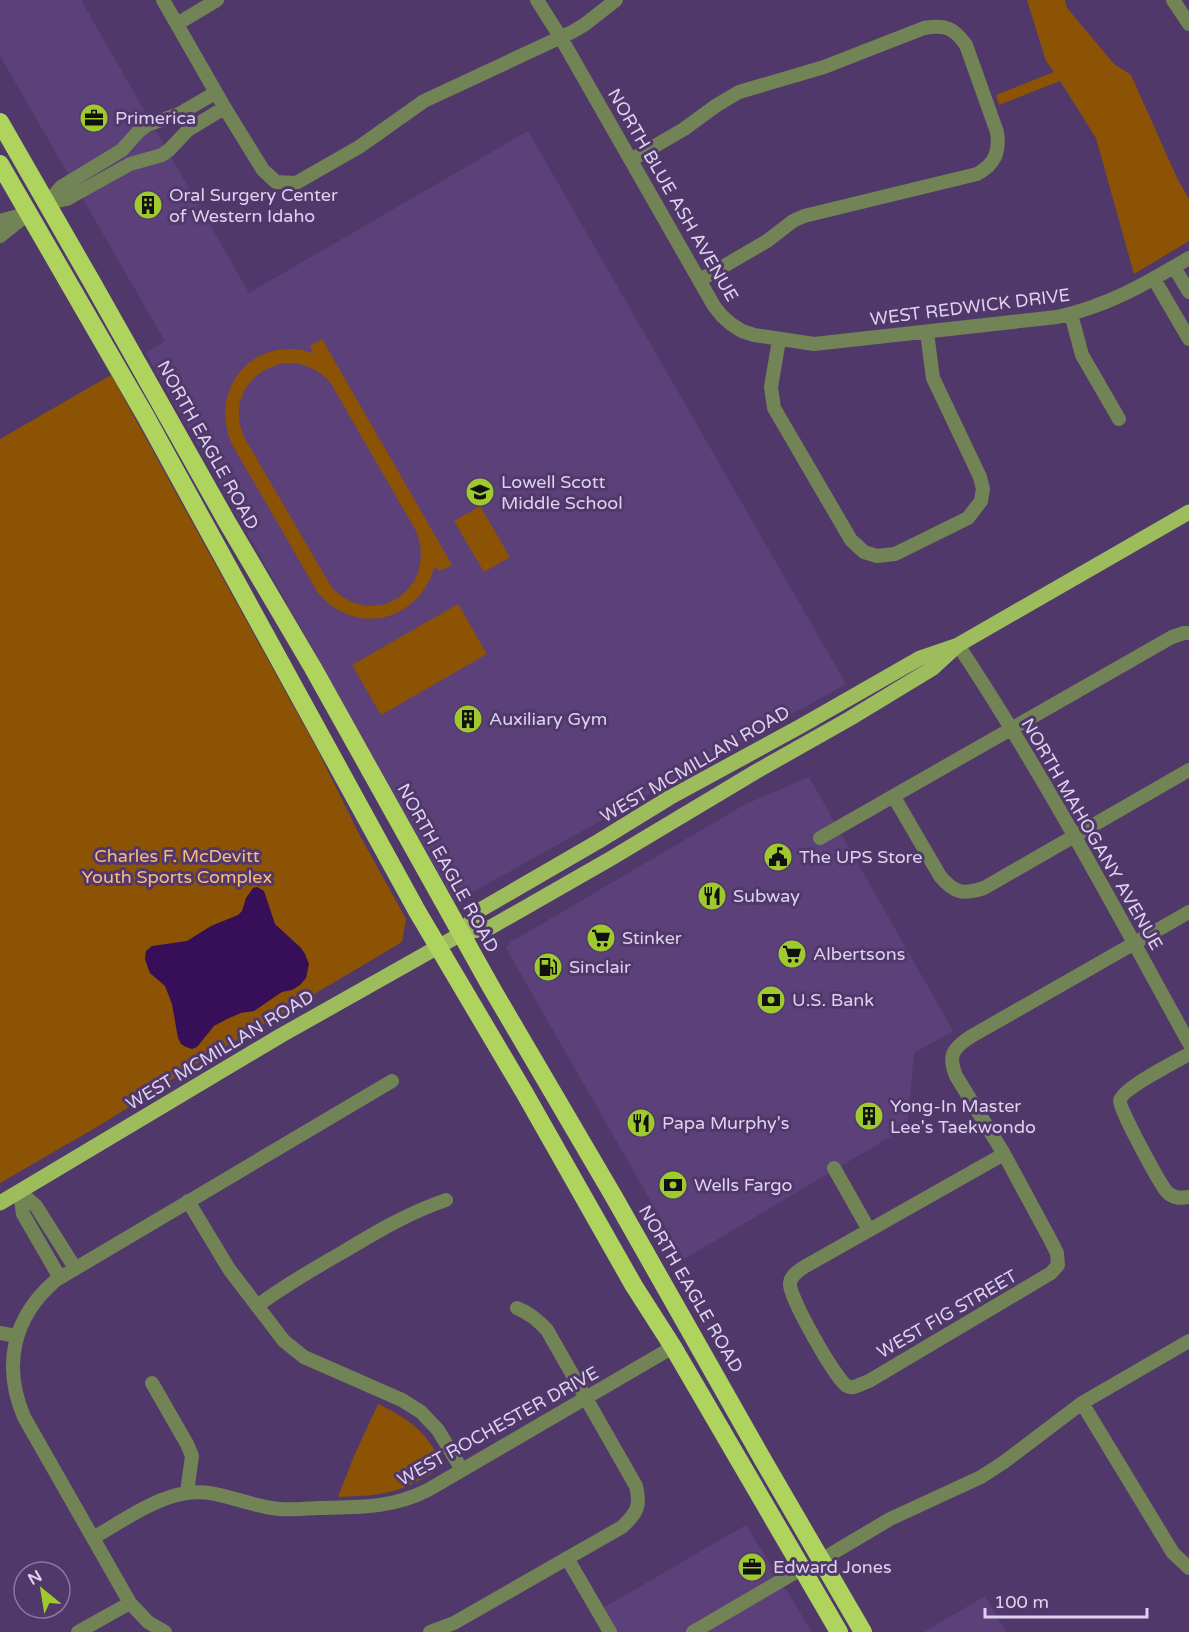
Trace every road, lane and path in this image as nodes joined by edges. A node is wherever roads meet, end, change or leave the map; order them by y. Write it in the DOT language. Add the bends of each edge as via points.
graph roads {
  1 [pos="163,0"];
  2 [pos="218,0"];
  3 [pos="537,0"];
  4 [pos="616,0"];
  5 [pos="1173,0"];
  6 [pos="177,24"];
  7 [pos="1189,24"];
  8 [pos="561,38"];
  9 [pos="215,93"];
  10 [pos="224,108"];
  11 [pos="0,122"];
  12 [pos="0,145"];
  13 [pos="631,160"];
  14 [pos="0,164"];
  15 [pos="47,202"];
  16 [pos="29,213"];
  17 [pos="0,221"];
  18 [pos="0,236"];
  19 [pos="1189,258"];
  20 [pos="1174,267"];
  21 [pos="1154,279"];
  22 [pos="700,280"];
  23 [pos="1189,292"];
  24 [pos="1071,314"];
  25 [pos="118,327"];
  26 [pos="927,333"];
  27 [pos="1189,339"];
  28 [pos="779,340"];
  29 [pos="1119,419"];
  30 [pos="1189,512"];
  31 [pos="1186,633"];
  32 [pos="958,645"];
  33 [pos="928,672"];
  34 [pos="839,705"];
  35 [pos="1011,729"];
  36 [pos="1189,770"];
  37 [pos="894,797"];
  38 [pos="1075,836"];
  39 [pos="820,838"];
  40 [pos="1189,912"];
  41 [pos="461,934"];
  42 [pos="1134,943"];
  43 [pos="438,947"];
  44 [pos="1189,1043"];
  45 [pos="1189,1054"];
  46 [pos="392,1081"];
  47 [pos="1004,1154"];
  48 [pos="834,1168"];
  49 [pos="20,1192"];
  50 [pos="1182,1197"];
  51 [pos="446,1200"];
  52 [pos="188,1201"];
  53 [pos="0,1203"];
  54 [pos="869,1230"];
  55 [pos="75,1268"];
  56 [pos="60,1278"];
  57 [pos="257,1306"];
  58 [pos="517,1308"];
  59 [pos="0,1333"];
  60 [pos="16,1336"];
  61 [pos="1189,1341"];
  62 [pos="673,1347"];
  63 [pos="153,1383"];
  64 [pos="586,1399"];
  65 [pos="1082,1403"];
  66 [pos="462,1470"];
  67 [pos="187,1492"];
  68 [pos="781,1533"];
  69 [pos="93,1538"];
  70 [pos="567,1558"];
  71 [pos="821,1560"];
  72 [pos="1189,1568"];
  73 [pos="801,1569"];
  74 [pos="841,1594"];
  75 [pos="130,1603"];
  76 [pos="78,1632"];
  77 [pos="165,1632"];
  78 [pos="430,1632"];
  79 [pos="610,1632"];
  80 [pos="693,1632"];
  81 [pos="839,1632"];
  82 [pos="863,1632"];
  1 -- 6 [label="street"];
  2 -- 6 [label="street"];
  3 -- 8 [label="street, NORTH BLUE ASH AVENUE"];
  4 -- 8 [label="street"];
  5 -- 7 [label="street"];
  6 -- 9 [label="street"];
  8 -- 10 [label="street" via="424,101 359,147 296,183 276,182 263,170"];
  8 -- 13 [label="street, NORTH BLUE ASH AVENUE"];
  9 -- 10 [label="street"];
  9 -- 15 [label="street" via="179,114 147,125 122,150 61,187"];
  10 -- 15 [label="street" via="188,130 162,155 130,164 67,199"];
  11 -- 15 [label="highway, NORTH EAGLE ROAD"];
  12 -- 15 [label="highway" via="34,199"];
  13 -- 22 [label="street, NORTH BLUE ASH AVENUE"];
  13 -- 22 [label="street" via="739,92 824,67 924,28 949,28 966,45 997,132 999,144 988,167 977,174 804,216"];
  14 -- 16 [label="highway"];
  15 -- 25 [label="highway, NORTH EAGLE ROAD"];
  16 -- 17 [label="street"];
  16 -- 18 [label="street"];
  16 -- 25 [label="highway" via="37,214 49,225 104,321 112,328"];
  16 -- 43 [label="highway"];
  19 -- 20 [label="street, WEST REDWICK DRIVE"];
  20 -- 21 [label="street, WEST REDWICK DRIVE"];
  20 -- 23 [label="street"];
  21 -- 24 [label="street, WEST REDWICK DRIVE" via="1107,303"];
  21 -- 27 [label="street"];
  22 -- 28 [label="street, NORTH BLUE ASH AVENUE" via="714,306 731,324 754,335"];
  24 -- 26 [label="street, WEST REDWICK DRIVE"];
  24 -- 29 [label="street" via="1082,355"];
  25 -- 41 [label="highway, NORTH EAGLE ROAD"];
  26 -- 28 [label="street, WEST REDWICK DRIVE" via="814,344"];
  26 -- 28 [label="street" via="933,378 980,477 981,501 968,518 895,554 877,556 864,552 851,540 774,408 771,387"];
  30 -- 32 [label="main road, WEST MCMILLAN ROAD"];
  31 -- 35 [label="street" via="1172,637"];
  32 -- 33 [label="main road, WEST MCMILLAN ROAD"];
  32 -- 34 [label="main road, WEST MCMILLAN ROAD" via="920,658"];
  32 -- 35 [label="street, NORTH MAHOGANY AVENUE"];
  33 -- 34 [label="main road" via="900,679 851,707"];
  33 -- 41 [label="main road, WEST MCMILLAN ROAD" via="491,927"];
  34 -- 41 [label="main road, WEST MCMILLAN ROAD" via="669,798 480,910"];
  35 -- 37 [label="street"];
  35 -- 38 [label="street, NORTH MAHOGANY AVENUE"];
  36 -- 38 [label="street"];
  37 -- 38 [label="street" via="940,876 959,892 984,888"];
  37 -- 39 [label="street"];
  38 -- 42 [label="street, NORTH MAHOGANY AVENUE"];
  40 -- 42 [label="street"];
  41 -- 43 [label="main road, WEST MCMILLAN ROAD"];
  41 -- 71 [label="highway, NORTH EAGLE ROAD"];
  42 -- 44 [label="street, NORTH MAHOGANY AVENUE"];
  42 -- 47 [label="street" via="970,1037 951,1057 956,1076"];
  43 -- 49 [label="main road, WEST MCMILLAN ROAD" via="280,1036"];
  43 -- 62 [label="highway"];
  45 -- 50 [label="street" via="1131,1087 1120,1101 1160,1181 1168,1193"];
  46 -- 52 [label="street"];
  47 -- 54 [label="street"];
  47 -- 54 [label="street, WEST FIG STREET" via="1057,1253 1058,1265 1051,1274 869,1381 849,1388 838,1378 795,1304 790,1280 804,1267"];
  48 -- 54 [label="street"];
  49 -- 53 [label="main road, WEST MCMILLAN ROAD"];
  49 -- 55 [label="street" via="36,1206"];
  49 -- 56 [label="street" via="23,1214"];
  51 -- 57 [label="street" via="399,1218"];
  52 -- 55 [label="street"];
  52 -- 57 [label="street" via="225,1264"];
  55 -- 56 [label="street"];
  56 -- 60 [label="street" via="31,1307"];
  57 -- 66 [label="street" via="284,1341 304,1357 421,1412 438,1430"];
  58 -- 64 [label="street" via="547,1330"];
  59 -- 60 [label="street"];
  60 -- 69 [label="street" via="12,1368 19,1405"];
  61 -- 65 [label="street"];
  62 -- 64 [label="street, WEST ROCHESTER DRIVE"];
  62 -- 68 [label="highway"];
  63 -- 67 [label="street" via="192,1456"];
  64 -- 66 [label="street, WEST ROCHESTER DRIVE"];
  64 -- 70 [label="street" via="636,1486 638,1505 622,1527"];
  65 -- 71 [label="street" via="981,1477 890,1519"];
  65 -- 72 [label="street" via="1173,1553"];
  66 -- 67 [label="street, WEST ROCHESTER DRIVE" via="410,1498 365,1507 278,1509 220,1493"];
  67 -- 69 [label="street, WEST ROCHESTER DRIVE" via="151,1505"];
  68 -- 71 [label="highway" via="799,1541 810,1555"];
  68 -- 73 [label="highway"];
  69 -- 75 [label="street"];
  70 -- 78 [label="street" via="454,1623"];
  70 -- 79 [label="street"];
  71 -- 74 [label="highway, NORTH EAGLE ROAD"];
  73 -- 74 [label="highway" via="815,1574 833,1592"];
  73 -- 80 [label="street"];
  73 -- 81 [label="highway"];
  74 -- 82 [label="highway, NORTH EAGLE ROAD"];
  75 -- 76 [label="street"];
  75 -- 77 [label="street" via="148,1622"];
}
